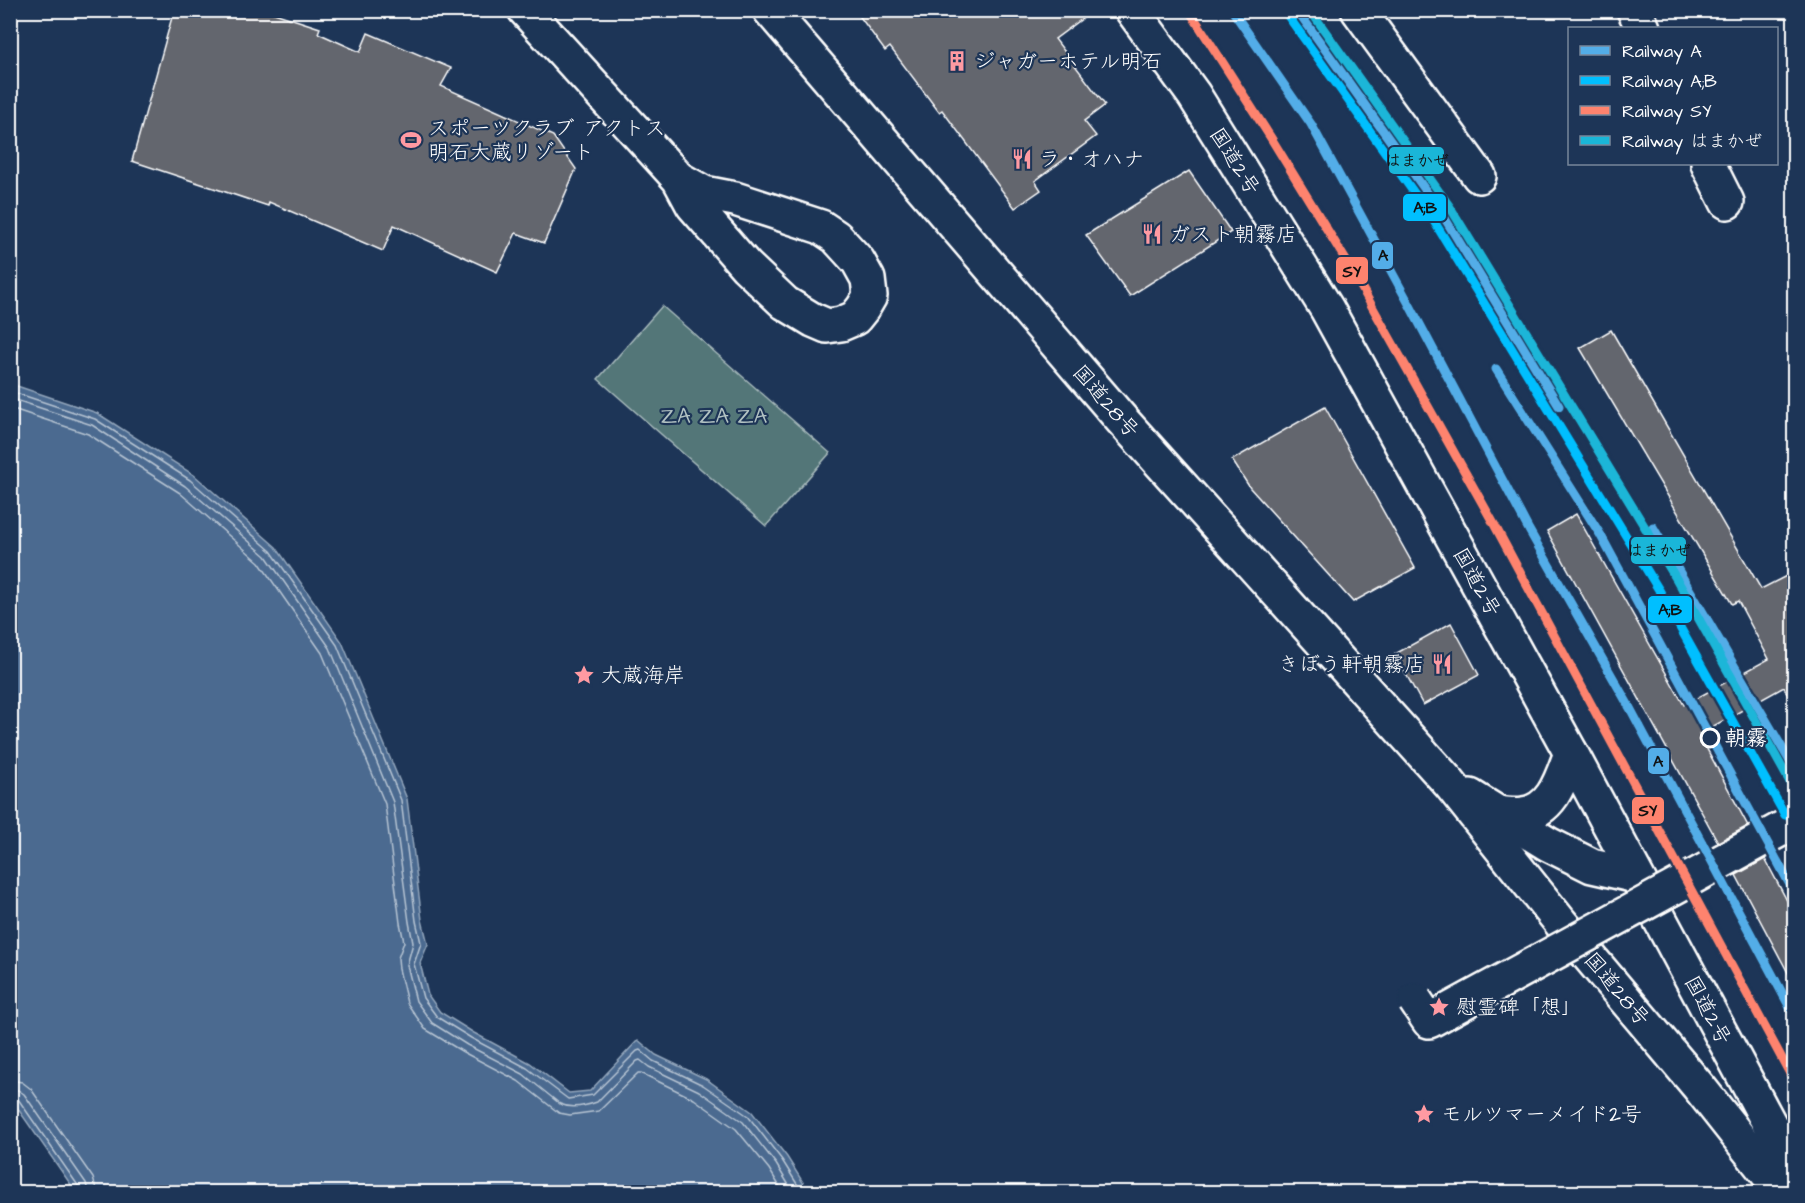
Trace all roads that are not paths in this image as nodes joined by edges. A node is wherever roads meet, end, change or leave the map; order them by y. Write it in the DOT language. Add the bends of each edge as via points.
graph roads {
  1 [pos="525,10"];
  2 [pos="770,10"];
  3 [pos="1132,10"];
  4 [pos="1358,10"];
  5 [pos="1634,10"];
  6 [pos="1642,27"];
  7 [pos="1708,165"];
  8 [pos="1479,176"];
  9 [pos="679,180"];
  10 [pos="1727,202"];
  11 [pos="1571,753"];
  12 [pos="1450,784"];
  13 [pos="1498,813"];
  14 [pos="1794,822"];
  15 [pos="1636,876"];
  16 [pos="1415,1000"];
  17 [pos="1794,1170"];
  18 [pos="1786,1192"];
  1 -- 9 [label="main road"];
  2 -- 12 [label="main road, 国道28号" via="1122,420"];
  3 -- 11 [label="main road, 国道2号" via="1194,96 1327,309"];
  4 -- 8 [label="main road"];
  5 -- 6 [label="main road"];
  7 -- 10 [label="main road"];
  9 -- 9 [label="main road" via="704,193 821,226 858,261 868,279 870,296 863,308 855,318 827,326 785,303 746,266 693,205"];
  11 -- 13 [label="main road" via="1560,784 1544,805 1523,814"];
  11 -- 15 [label="main road, 国道2号"];
  12 -- 13 [label="main road, 国道28号"];
  12 -- 18 [label="main road, 国道28号"];
  13 -- 15 [label="main road, 国道28号" via="1592,866"];
  14 -- 16 [label="main road, bridge" via="1429,1021"];
  15 -- 17 [label="main road, 国道2号"];
}
